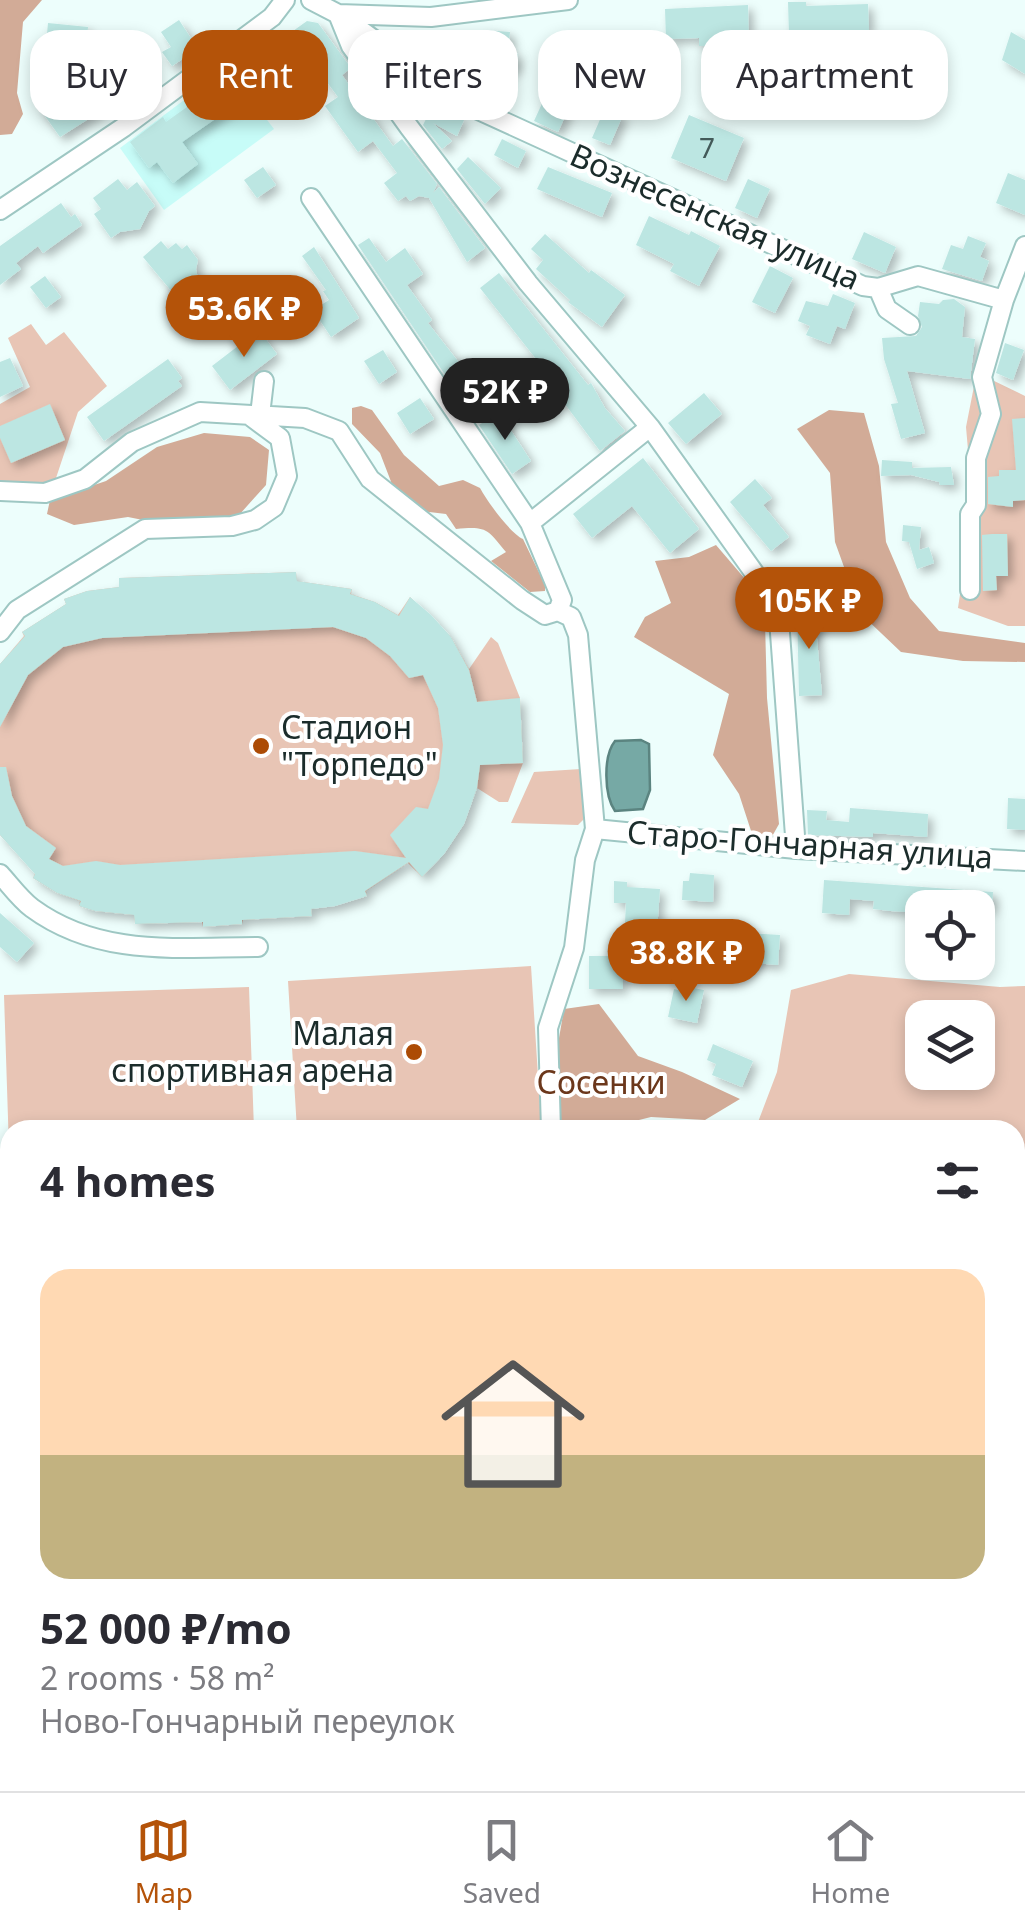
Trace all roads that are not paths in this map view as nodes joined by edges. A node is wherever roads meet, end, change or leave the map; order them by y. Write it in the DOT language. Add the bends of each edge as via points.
graph roads {
  1 [pos="285,0"];
  2 [pos="311,0"];
  3 [pos="568,0"];
  4 [pos="338,14"];
  5 [pos="311,198"];
  6 [pos="0,210"];
  7 [pos="1025,246"];
  8 [pos="878,288"];
  9 [pos="1004,300"];
  10 [pos="910,325"];
  11 [pos="264,381"];
  12 [pos="254,415"];
  13 [pos="650,427"];
  14 [pos="0,491"];
  15 [pos="530,523"];
  16 [pos="970,590"];
  17 [pos="558,611"];
  18 [pos="0,632"];
  19 [pos="594,828"];
  20 [pos="796,849"];
  21 [pos="1025,861"];
  22 [pos="0,874"];
  23 [pos="258,947"];
  24 [pos="551,1120"];
  1 -- 6 [label="street" via="272,17 124,127"];
  2 -- 4 [label="street, Вознесенская улица"];
  3 -- 4 [label="street" via="431,17"];
  4 -- 8 [label="street, Вознесенская улица" via="461,102"];
  4 -- 13 [label="street" via="351,46 408,126 528,284"];
  5 -- 15 [label="street"];
  7 -- 9 [label="street"];
  8 -- 9 [label="street, Вознесенская улица" via="918,276"];
  8 -- 10 [label="street" via="887,309"];
  9 -- 16 [label="street" via="982,376 991,414 976,458"];
  11 -- 12 [label="street"];
  12 -- 14 [label="street" via="200,412 154,424 85,479 44,492"];
  12 -- 17 [label="street" via="305,418 339,431 370,479 407,510 522,600 545,615"];
  12 -- 18 [label="street" via="280,438 287,476 274,507 232,526 145,529 16,610"];
  13 -- 15 [label="street"];
  13 -- 20 [label="street" via="778,606"];
  15 -- 17 [label="street" via="562,600"];
  17 -- 19 [label="street" via="571,617 578,635"];
  19 -- 20 [label="street, Старо-Гончарная улица"];
  19 -- 24 [label="street" via="574,948 548,1028"];
  20 -- 21 [label="street, Старо-Гончарная улица"];
  22 -- 23 [label="street" via="30,908 78,933 134,948"];
}
